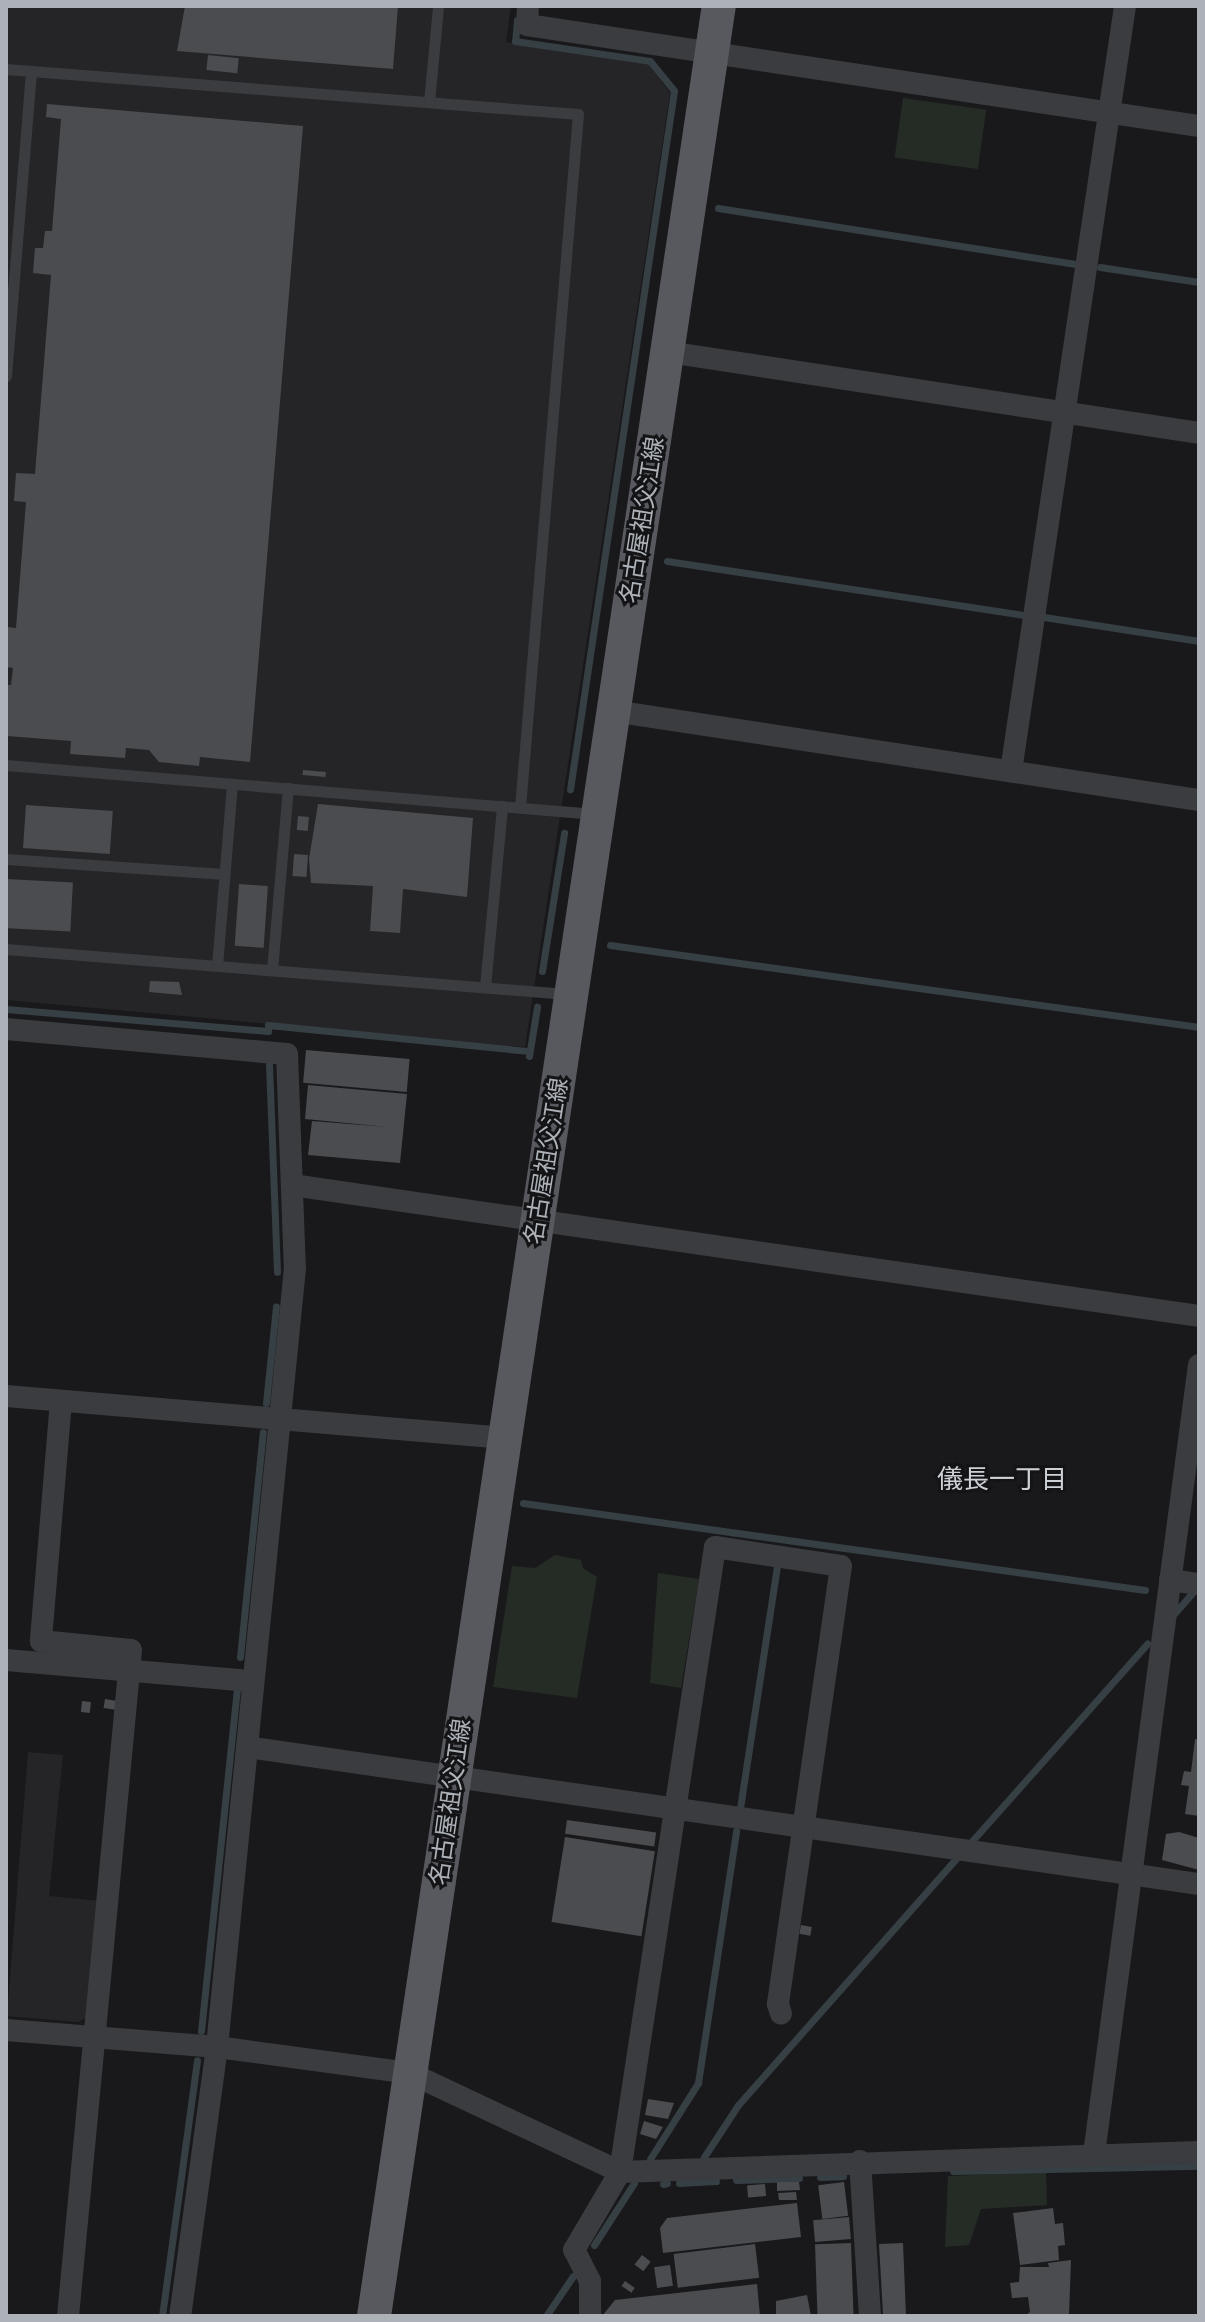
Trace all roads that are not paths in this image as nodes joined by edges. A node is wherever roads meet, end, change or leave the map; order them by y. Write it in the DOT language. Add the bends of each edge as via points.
graph roads {
  1 [pos="438,6"];
  2 [pos="528,6"];
  3 [pos="719,6"];
  4 [pos="1125,6"];
  5 [pos="712,51"];
  6 [pos="6,69"];
  7 [pos="31,71"];
  8 [pos="429,102"];
  9 [pos="1109,112"];
  10 [pos="1199,126"];
  11 [pos="668,352"];
  12 [pos="6,376"];
  13 [pos="1065,412"];
  14 [pos="1199,433"];
  15 [pos="613,711"];
  16 [pos="6,765"];
  17 [pos="1011,771"];
  18 [pos="232,784"];
  19 [pos="288,788"];
  20 [pos="1199,800"];
  21 [pos="502,806"];
  22 [pos="520,807"];
  23 [pos="597,814"];
  24 [pos="6,859"];
  25 [pos="224,874"];
  26 [pos="6,949"];
  27 [pos="217,966"];
  28 [pos="272,970"];
  29 [pos="485,987"];
  30 [pos="571,994"];
  31 [pos="6,1029"];
  32 [pos="292,1185"];
  33 [pos="537,1224"];
  34 [pos="1199,1316"];
  35 [pos="1199,1365"];
  36 [pos="6,1396"];
  37 [pos="61,1401"];
  38 [pos="280,1419"];
  39 [pos="505,1438"];
  40 [pos="1170,1580"];
  41 [pos="1199,1584"];
  42 [pos="6,1660"];
  43 [pos="129,1671"];
  44 [pos="253,1681"];
  45 [pos="247,1747"];
  46 [pos="454,1779"];
  47 [pos="675,1811"];
  48 [pos="804,1829"];
  49 [pos="1130,1875"];
  50 [pos="1199,1884"];
  51 [pos="781,2014"];
  52 [pos="6,2030"];
  53 [pos="94,2037"];
  54 [pos="217,2047"];
  55 [pos="410,2073"];
  56 [pos="1199,2152"];
  57 [pos="1094,2154"];
  58 [pos="860,2161"];
  59 [pos="620,2172"];
  60 [pos="68,2316"];
  61 [pos="180,2316"];
  62 [pos="374,2316"];
  63 [pos="590,2316"];
  64 [pos="870,2316"];
  1 -- 8 [label="lane"];
  2 -- 5 [label="street" via="527,25"];
  3 -- 5 [label="main road, 名古屋祖父江線"];
  4 -- 9 [label="street"];
  5 -- 9 [label="street"];
  5 -- 11 [label="main road, 名古屋祖父江線"];
  6 -- 7 [label="lane"];
  7 -- 8 [label="lane"];
  7 -- 12 [label="lane"];
  8 -- 22 [label="lane" via="578,114"];
  9 -- 10 [label="street"];
  9 -- 13 [label="street"];
  11 -- 13 [label="street"];
  11 -- 15 [label="main road, 名古屋祖父江線"];
  13 -- 14 [label="street"];
  13 -- 17 [label="street"];
  15 -- 17 [label="street"];
  15 -- 23 [label="main road, 名古屋祖父江線"];
  16 -- 18 [label="lane"];
  17 -- 20 [label="street"];
  18 -- 19 [label="lane"];
  18 -- 25 [label="lane"];
  19 -- 21 [label="lane"];
  19 -- 28 [label="lane"];
  21 -- 22 [label="lane"];
  21 -- 29 [label="lane"];
  22 -- 23 [label="lane"];
  23 -- 30 [label="main road, 名古屋祖父江線"];
  24 -- 25 [label="lane"];
  25 -- 27 [label="lane"];
  26 -- 27 [label="lane"];
  27 -- 28 [label="lane"];
  28 -- 29 [label="lane"];
  29 -- 30 [label="lane"];
  30 -- 33 [label="main road, 名古屋祖父江線"];
  31 -- 32 [label="street" via="287,1054"];
  32 -- 33 [label="street"];
  32 -- 38 [label="street" via="295,1268"];
  33 -- 34 [label="street"];
  33 -- 39 [label="main road, 名古屋祖父江線"];
  35 -- 40 [label="street"];
  36 -- 37 [label="street"];
  37 -- 38 [label="street"];
  37 -- 43 [label="street" via="41,1641 131,1650"];
  38 -- 39 [label="street"];
  38 -- 44 [label="street"];
  39 -- 46 [label="main road, 名古屋祖父江線"];
  40 -- 41 [label="street"];
  40 -- 49 [label="street"];
  42 -- 43 [label="street"];
  43 -- 44 [label="street"];
  43 -- 53 [label="street"];
  44 -- 45 [label="street"];
  45 -- 46 [label="street"];
  45 -- 54 [label="street"];
  46 -- 47 [label="street"];
  46 -- 55 [label="main road, 名古屋祖父江線"];
  47 -- 48 [label="street"];
  47 -- 48 [label="street" via="715,1547 841,1566"];
  47 -- 59 [label="street"];
  48 -- 49 [label="street"];
  48 -- 51 [label="street" via="778,2004"];
  49 -- 50 [label="street"];
  49 -- 57 [label="street"];
  52 -- 53 [label="street"];
  53 -- 54 [label="street"];
  53 -- 60 [label="street"];
  54 -- 55 [label="street"];
  54 -- 61 [label="street"];
  55 -- 59 [label="street"];
  55 -- 62 [label="main road, 名古屋祖父江線"];
  56 -- 57 [label="street"];
  57 -- 58 [label="street"];
  58 -- 59 [label="street"];
  58 -- 64 [label="street"];
  59 -- 63 [label="street" via="574,2250 590,2281"];
}
